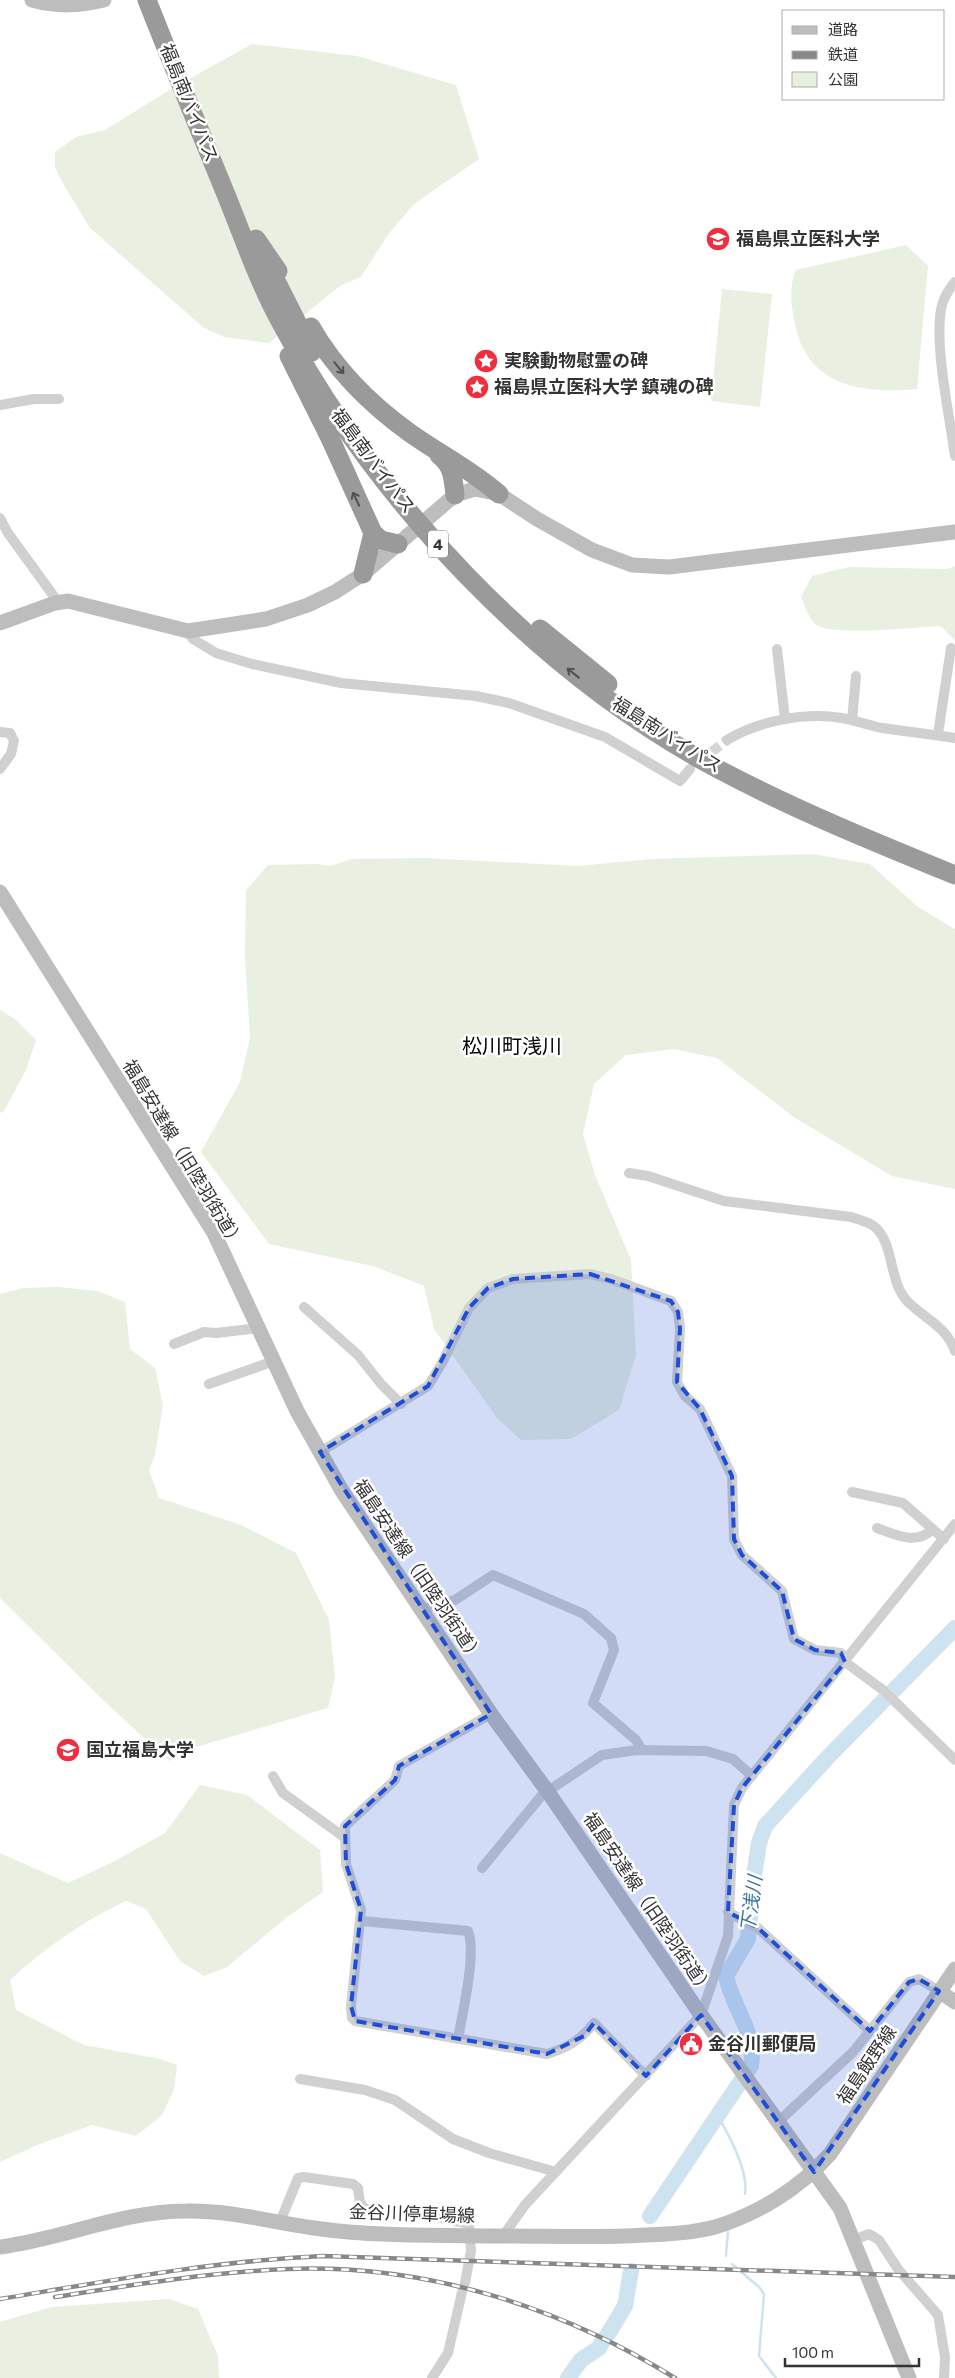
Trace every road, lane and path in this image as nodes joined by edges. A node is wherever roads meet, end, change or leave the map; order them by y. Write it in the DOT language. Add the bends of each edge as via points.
graph roads {
  1 [pos="32,0"];
  2 [pos="104,0"];
  3 [pos="147,0"];
  4 [pos="160,0"];
  5 [pos="229,204"];
  6 [pos="256,239"];
  7 [pos="955,282"];
  8 [pos="59,399"];
  9 [pos="0,405"];
  10 [pos="410,433"];
  11 [pos="955,456"];
  12 [pos="499,494"];
  13 [pos="453,498"];
  14 [pos="0,518"];
  15 [pos="955,532"];
  16 [pos="373,533"];
  17 [pos="402,541"];
  18 [pos="363,574"];
  19 [pos="58,602"];
  20 [pos="0,623"];
  21 [pos="188,631"];
  22 [pos="951,648"];
  23 [pos="777,649"];
  24 [pos="856,676"];
  25 [pos="785,720"];
  26 [pos="852,720"];
  27 [pos="0,732"];
  28 [pos="938,734"];
  29 [pos="955,738"];
  30 [pos="727,740"];
  31 [pos="0,769"];
  32 [pos="690,769"];
  33 [pos="955,864"];
  34 [pos="955,875"];
  35 [pos="0,892"];
  36 [pos="629,1173"];
  37 [pos="304,1307"];
  38 [pos="259,1328"];
  39 [pos="174,1344"];
  40 [pos="955,1351"];
  41 [pos="274,1361"];
  42 [pos="209,1384"];
  43 [pos="401,1404"];
  44 [pos="320,1452"];
  45 [pos="852,1492"];
  46 [pos="955,1524"];
  47 [pos="877,1528"];
  48 [pos="932,1530"];
  49 [pos="944,1539"];
  50 [pos="420,1610"];
  51 [pos="845,1662"];
  52 [pos="491,1714"];
  53 [pos="642,1750"];
  54 [pos="955,1760"];
  55 [pos="273,1776"];
  56 [pos="752,1776"];
  57 [pos="548,1792"];
  58 [pos="344,1836"];
  59 [pos="482,1868"];
  60 [pos="728,1912"];
  61 [pos="362,1921"];
  62 [pos="955,1969"];
  63 [pos="940,1992"];
  64 [pos="955,2002"];
  65 [pos="701,2015"];
  66 [pos="870,2031"];
  67 [pos="458,2039"];
  68 [pos="646,2076"];
  69 [pos="300,2079"];
  70 [pos="778,2122"];
  71 [pos="556,2172"];
  72 [pos="814,2172"];
  73 [pos="280,2222"];
  74 [pos="470,2236"];
  75 [pos="503,2236"];
  76 [pos="854,2240"];
  77 [pos="0,2247"];
  78 [pos="432,2378"];
  79 [pos="909,2378"];
  80 [pos="944,2378"];
  1 -- 2 [label="main road" via="54,6"];
  3 -- 5 [label="highway, 福島南バイパス / 4"];
  4 -- 6 [label="highway, 福島南バイパス / 4" via="204,120"];
  16 -- 5 [label="highway, one-way" via="266,307"];
  34 -- 5 [label="highway, 福島南バイパス / 4, one-way" via="828,822 715,767 616,705 570,671 526,632 416,519 337,415 280,322"];
  6 -- 10 [label="highway, one-way" via="338,367 370,400"];
  6 -- 33 [label="highway, 福島南バイパス / 4" via="294,319 324,373 355,419 436,524 539,627 594,673 711,752 782,790"];
  7 -- 11 [label="street" via="942,305 940,324"];
  8 -- 9 [label="street" via="34,399"];
  10 -- 12 [label="highway" via="476,474"];
  10 -- 13 [label="highway" via="447,461 452,470"];
  12 -- 13 [label="main road" via="475,489"];
  12 -- 15 [label="main road" via="592,550 632,565 670,567"];
  13 -- 17 [label="main road"];
  14 -- 19 [label="street"];
  16 -- 17 [label="highway" via="381,540"];
  16 -- 18 [label="highway"];
  17 -- 18 [label="main road"];
  18 -- 21 [label="main road" via="308,605 266,619"];
  19 -- 20 [label="main road"];
  19 -- 21 [label="main road" via="68,601"];
  21 -- 32 [label="street" via="193,639 216,653 252,664 341,683 476,696 509,703 605,737 680,780"];
  22 -- 28 [label="street"];
  23 -- 25 [label="street"];
  24 -- 26 [label="street"];
  25 -- 26 [label="street" via="816,717"];
  25 -- 30 [label="street" via="744,730"];
  26 -- 28 [label="street" via="880,728"];
  27 -- 31 [label="street" via="10,733 14,741 11,754"];
  28 -- 29 [label="street"];
  35 -- 38 [label="main road, 福島安達線（旧陸羽街道）" via="214,1234"];
  36 -- 40 [label="street" via="724,1201 851,1217 868,1223 877,1229 885,1242 898,1287 907,1301 943,1328"];
  37 -- 43 [label="street" via="358,1355"];
  38 -- 39 [label="street" via="204,1332"];
  38 -- 41 [label="main road, 福島安達線（旧陸羽街道）"];
  41 -- 42 [label="street"];
  41 -- 44 [label="main road, 福島安達線（旧陸羽街道）"];
  43 -- 44 [label="street"];
  43 -- 51 [label="street" via="428,1386 469,1308 488,1288 513,1279 590,1274 611,1278 671,1301 679,1321 678,1382 685,1396 700,1409 732,1476 734,1539 742,1555 782,1591 794,1639 815,1650 841,1653"];
  44 -- 50 [label="main road, 福島安達線（旧陸羽街道）"];
  45 -- 48 [label="street" via="903,1503"];
  46 -- 49 [label="street"];
  47 -- 48 [label="street" via="913,1539 924,1537"];
  48 -- 49 [label="street"];
  49 -- 51 [label="street"];
  50 -- 52 [label="main road, 福島安達線（旧陸羽街道）"];
  50 -- 53 [label="street" via="455,1600 493,1575 584,1614 611,1638 614,1650 593,1702 636,1740"];
  51 -- 54 [label="street" via="883,1690"];
  51 -- 56 [label="street"];
  52 -- 57 [label="main road, 福島安達線（旧陸羽街道）"];
  52 -- 58 [label="street" via="399,1766 396,1780 383,1794 357,1812 345,1826"];
  53 -- 56 [label="street" via="706,1751 733,1759"];
  53 -- 57 [label="street" via="602,1755"];
  55 -- 58 [label="street" via="283,1793"];
  56 -- 60 [label="street" via="734,1804"];
  57 -- 59 [label="street" via="542,1795"];
  57 -- 65 [label="main road, 福島安達線（旧陸羽街道）"];
  58 -- 61 [label="street" via="346,1864"];
  60 -- 65 [label="street" via="728,1936"];
  60 -- 66 [label="street" via="758,1928"];
  61 -- 67 [label="street" via="352,2018"];
  61 -- 67 [label="street" via="468,1931 470,1956"];
  62 -- 63 [label="main road, 福島飯野線"];
  63 -- 64 [label="main road"];
  63 -- 66 [label="street" via="919,1979 909,1982"];
  63 -- 72 [label="main road, 福島飯野線" via="830,2154"];
  65 -- 68 [label="street"];
  65 -- 70 [label="main road, 福島安達線（旧陸羽街道）"];
  66 -- 70 [label="street" via="853,2052"];
  67 -- 68 [label="street" via="547,2054 562,2050 584,2036 594,2023"];
  68 -- 71 [label="street"];
  69 -- 71 [label="street" via="365,2090 395,2100 453,2140"];
  70 -- 72 [label="main road, 福島安達線（旧陸羽街道）"];
  71 -- 75 [label="street" via="525,2205"];
  72 -- 75 [label="main road, 金谷川停車場線" via="758,2209 730,2222 689,2233 613,2237"];
  72 -- 76 [label="main road, 福島安達線（旧陸羽街道）" via="840,2208"];
  73 -- 74 [label="main road, 金谷川停車場線" via="355,2232"];
  73 -- 74 [label="street" via="294,2185 298,2178 304,2177 352,2184 358,2188 360,2203 365,2209 429,2214 470,2224"];
  73 -- 77 [label="main road, 金谷川停車場線" via="205,2211 152,2212"];
  74 -- 75 [label="main road, 金谷川停車場線"];
  74 -- 78 [label="street" via="471,2251 448,2353"];
  76 -- 79 [label="main road, 福島安達線（旧陸羽街道）"];
  76 -- 80 [label="street" via="869,2234 879,2240 898,2269 938,2315 945,2357"];
}
